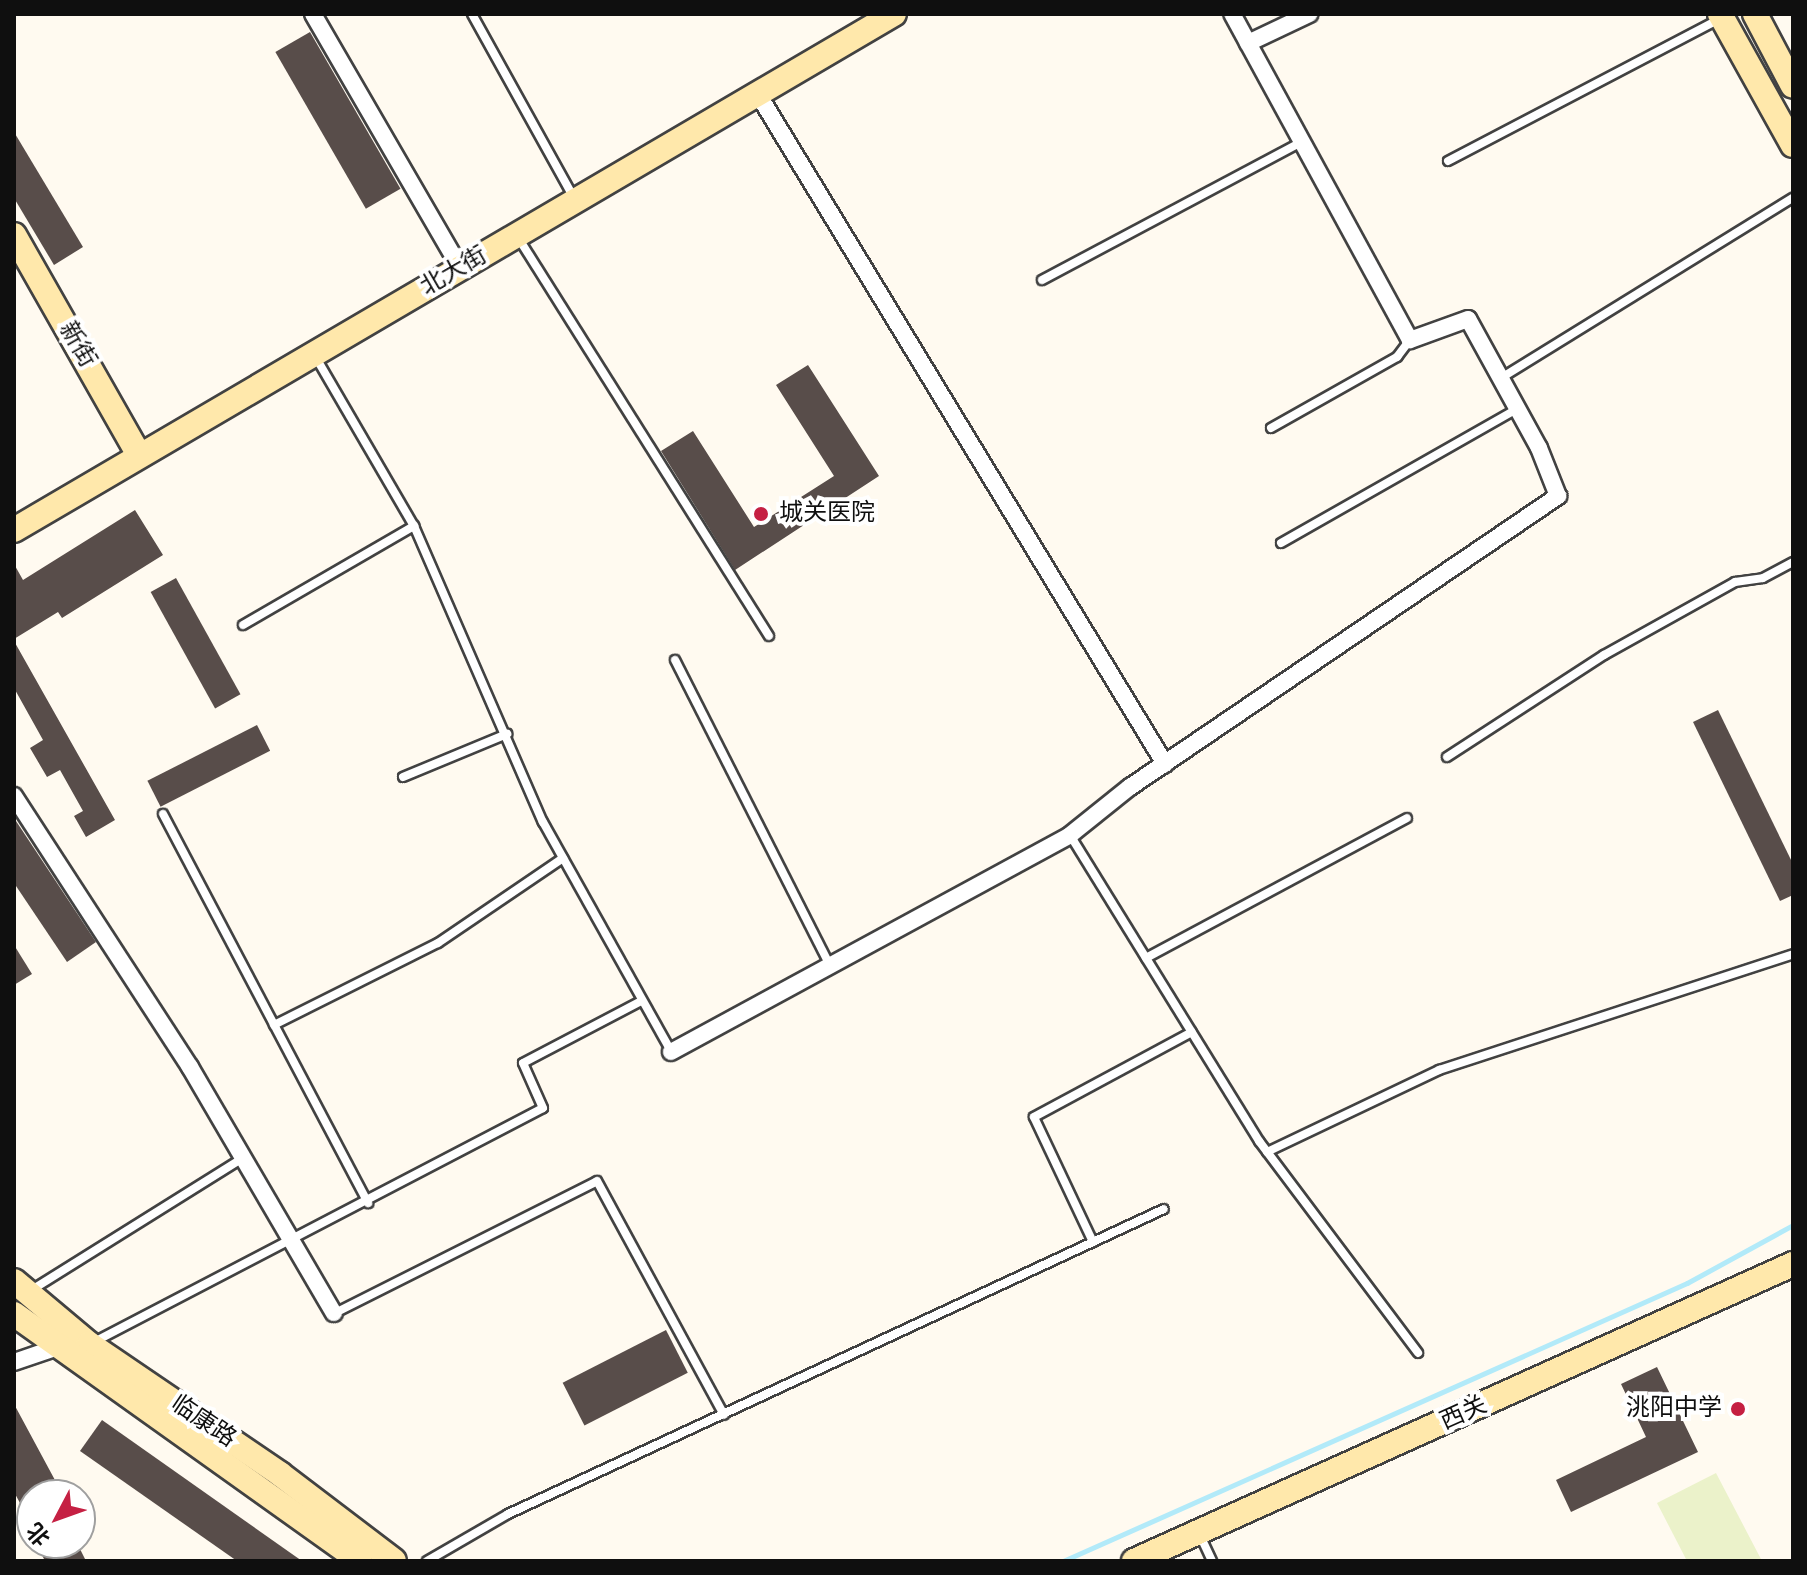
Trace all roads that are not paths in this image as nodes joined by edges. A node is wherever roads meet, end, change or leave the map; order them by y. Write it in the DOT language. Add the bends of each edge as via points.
graph roads {
  1 [pos="313,14"];
  2 [pos="472,14"];
  3 [pos="894,14"];
  4 [pos="1232,14"];
  5 [pos="1309,14"];
  6 [pos="1755,14"];
  7 [pos="1721,16"];
  8 [pos="1248,43"];
  9 [pos="1793,86"];
  10 [pos="758,94"];
  11 [pos="1302,141"];
  12 [pos="1793,145"];
  13 [pos="1448,161"];
  14 [pos="1793,198"];
  15 [pos="575,201"];
  16 [pos="14,235"];
  17 [pos="517,235"];
  18 [pos="460,268"];
  19 [pos="1042,280"];
  20 [pos="1410,340"];
  21 [pos="314,354"];
  22 [pos="1500,379"];
  23 [pos="1517,409"];
  24 [pos="1271,428"];
  25 [pos="139,455"];
  26 [pos="414,526"];
  27 [pos="14,530"];
  28 [pos="1281,543"];
  29 [pos="1793,562"];
  30 [pos="243,625"];
  31 [pos="769,636"];
  32 [pos="675,660"];
  33 [pos="507,734"];
  34 [pos="1447,757"];
  35 [pos="1165,764"];
  36 [pos="403,777"];
  37 [pos="14,796"];
  38 [pos="163,814"];
  39 [pos="1407,818"];
  40 [pos="1070,835"];
  41 [pos="563,858"];
  42 [pos="1793,954"];
  43 [pos="1146,958"];
  44 [pos="830,967"];
  45 [pos="641,1001"];
  46 [pos="274,1025"];
  47 [pos="1192,1032"];
  48 [pos="671,1052"];
  49 [pos="1267,1152"];
  50 [pos="243,1158"];
  51 [pos="368,1203"];
  52 [pos="1164,1209"];
  53 [pos="291,1240"];
  54 [pos="1093,1242"];
  55 [pos="1793,1264"];
  56 [pos="21,1287"];
  57 [pos="334,1313"];
  58 [pos="14,1314"];
  59 [pos="89,1344"];
  60 [pos="58,1347"];
  61 [pos="1418,1353"];
  62 [pos="14,1362"];
  63 [pos="724,1415"];
  64 [pos="1199,1532"];
  65 [pos="347,1557"];
  66 [pos="394,1561"];
  67 [pos="427,1561"];
  68 [pos="1134,1561"];
  69 [pos="1212,1561"];
  1 -- 18 [label="street"];
  2 -- 15 [label="lane"];
  3 -- 10 [label="main road, 北大街"];
  4 -- 8 [label="street"];
  5 -- 8 [label="street"];
  6 -- 9 [label="main road"];
  7 -- 12 [label="main road"];
  7 -- 13 [label="lane"];
  8 -- 11 [label="street"];
  10 -- 15 [label="main road, 北大街"];
  10 -- 35 [label="street"];
  11 -- 19 [label="lane"];
  11 -- 20 [label="street"];
  14 -- 22 [label="lane"];
  15 -- 17 [label="main road, 北大街"];
  16 -- 25 [label="main road, 新街"];
  17 -- 18 [label="main road, 北大街"];
  17 -- 31 [label="lane"];
  18 -- 21 [label="main road, 北大街"];
  20 -- 22 [label="street" via="1468,319"];
  20 -- 24 [label="lane" via="1397,357"];
  21 -- 25 [label="main road, 北大街"];
  21 -- 26 [label="lane"];
  22 -- 23 [label="street"];
  23 -- 28 [label="lane"];
  23 -- 35 [label="street" via="1558,496"];
  25 -- 27 [label="main road, 北大街"];
  26 -- 30 [label="lane"];
  26 -- 33 [label="lane"];
  29 -- 34 [label="lane" via="1763,578 1735,582 1604,655"];
  32 -- 44 [label="lane"];
  33 -- 36 [label="lane"];
  33 -- 41 [label="lane"];
  35 -- 40 [label="street"];
  37 -- 50 [label="street"];
  38 -- 46 [label="lane"];
  39 -- 43 [label="lane"];
  40 -- 43 [label="lane"];
  40 -- 44 [label="street"];
  41 -- 45 [label="lane"];
  41 -- 46 [label="lane" via="438,943"];
  42 -- 49 [label="lane" via="1439,1070"];
  43 -- 47 [label="lane"];
  44 -- 48 [label="street"];
  45 -- 48 [label="lane"];
  45 -- 51 [label="lane" via="523,1063 543,1108"];
  46 -- 51 [label="lane"];
  47 -- 49 [label="lane"];
  47 -- 54 [label="lane" via="1034,1117"];
  49 -- 61 [label="lane"];
  50 -- 53 [label="street"];
  50 -- 56 [label="lane"];
  51 -- 53 [label="lane"];
  52 -- 54 [label="lane"];
  53 -- 57 [label="street"];
  53 -- 59 [label="lane"];
  54 -- 63 [label="lane"];
  55 -- 64 [label="main road, 西关"];
  56 -- 59 [label="main road, 临康路"];
  57 -- 63 [label="lane" via="597,1181"];
  58 -- 60 [label="main road, 临康路"];
  59 -- 66 [label="main road, 临康路" via="280,1474"];
  60 -- 62 [label="street"];
  60 -- 65 [label="main road, 临康路"];
  63 -- 67 [label="lane" via="508,1514"];
  64 -- 68 [label="main road, 西关"];
  64 -- 69 [label="lane"];
}
